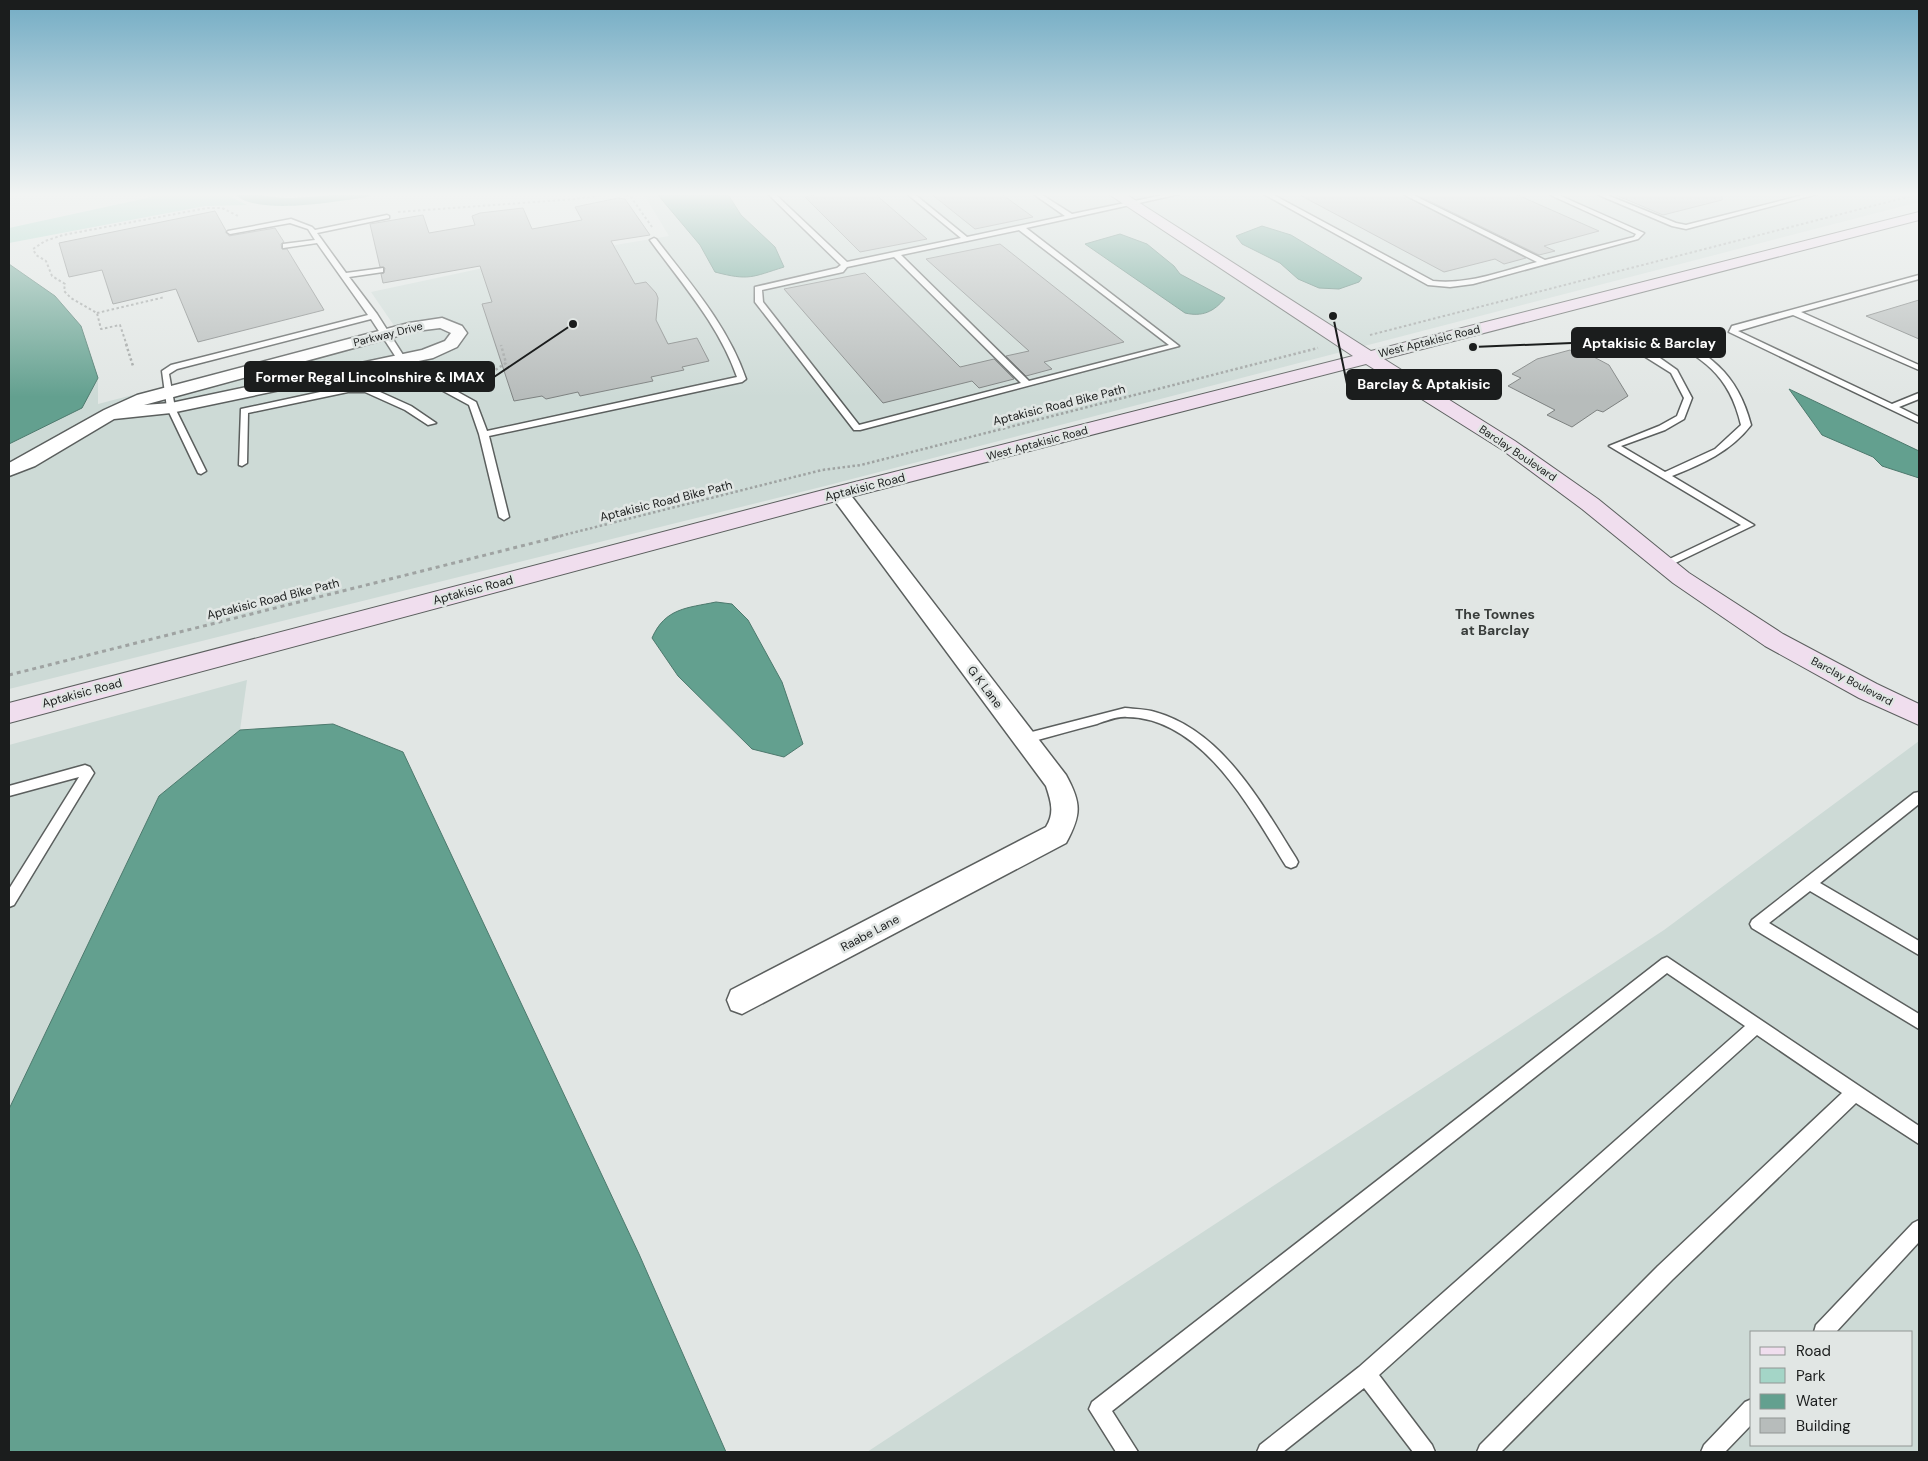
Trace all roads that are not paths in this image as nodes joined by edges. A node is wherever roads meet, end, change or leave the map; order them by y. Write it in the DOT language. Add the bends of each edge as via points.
graph roads {
  1 [pos="333,261"];
  2 [pos="670,261"];
  3 [pos="841,261"];
  4 [pos="863,261"];
  5 [pos="903,261"];
  6 [pos="1065,261"];
  7 [pos="1220,261"];
  8 [pos="1391,261"];
  9 [pos="1546,261"];
  10 [pos="1742,261"];
  11 [pos="1543,262"];
  12 [pos="845,265"];
  13 [pos="380,270"];
  14 [pos="344,276"];
  15 [pos="1919,277"];
  16 [pos="1794,312"];
  17 [pos="374,316"];
  18 [pos="386,334"];
  19 [pos="1368,357"];
  20 [pos="402,360"];
  21 [pos="1919,368"];
  22 [pos="1027,384"];
  23 [pos="168,391"];
  24 [pos="1919,396"];
  25 [pos="1892,407"];
  26 [pos="171,408"];
  27 [pos="110,414"];
  28 [pos="1919,420"];
  29 [pos="431,423"];
  30 [pos="484,434"];
  31 [pos="28,462"];
  32 [pos="242,463"];
  33 [pos="938,469"];
  34 [pos="9,470"];
  35 [pos="201,471"];
  36 [pos="1665,475"];
  37 [pos="9,488"];
  38 [pos="839,493"];
  39 [pos="504,517"];
  40 [pos="1665,565"];
  41 [pos="9,713"];
  42 [pos="1919,715"];
  43 [pos="1024,739"];
  44 [pos="9,792"];
  45 [pos="1919,797"];
  46 [pos="1290,862"];
  47 [pos="998,866"];
  48 [pos="1809,883"];
  49 [pos="9,901"];
  50 [pos="1917,944"];
  51 [pos="742,1000"];
  52 [pos="1919,1022"];
  53 [pos="1757,1025"];
  54 [pos="1854,1092"];
  55 [pos="1919,1136"];
  56 [pos="1919,1229"];
  57 [pos="1824,1331"];
  58 [pos="1366,1374"];
  59 [pos="1750,1411"];
  60 [pos="1128,1452"];
  61 [pos="1267,1452"];
  62 [pos="1425,1452"];
  63 [pos="1487,1452"];
  64 [pos="1711,1452"];
  1 -- 14 [label="lane"];
  2 -- 30 [label="lane" via="707,312 738,364 742,379"];
  3 -- 12 [label="lane"];
  4 -- 12 [label="lane"];
  5 -- 22 [label="lane"];
  6 -- 22 [label="lane" via="1175,346"];
  7 -- 19 [label="main road, Barclay Boulevard"];
  8 -- 11 [label="lane" via="1431,283 1450,285"];
  9 -- 11 [label="lane"];
  10 -- 19 [label="main road, West Aptakisic Road"];
  12 -- 22 [label="lane" via="840,270 758,289 760,302 857,428"];
  13 -- 14 [label="lane"];
  14 -- 17 [label="lane"];
  15 -- 16 [label="lane"];
  16 -- 21 [label="lane"];
  16 -- 25 [label="lane" via="1736,328 1733,332"];
  17 -- 18 [label="lane"];
  17 -- 23 [label="lane" via="174,367 165,373"];
  18 -- 20 [label="lane"];
  18 -- 20 [label="street, Parkway Drive" via="442,323 456,329 459,334 447,347"];
  18 -- 23 [label="street, Parkway Drive"];
  19 -- 33 [label="main road, West Aptakisic Road"];
  19 -- 40 [label="main road, Barclay Boulevard" via="1508,445 1590,504"];
  20 -- 26 [label="street, Parkway Drive"];
  20 -- 30 [label="lane" via="424,377 473,404"];
  23 -- 26 [label="lane"];
  23 -- 27 [label="street, Parkway Drive"];
  24 -- 25 [label="lane"];
  25 -- 28 [label="lane"];
  26 -- 27 [label="street, Parkway Drive"];
  26 -- 35 [label="lane"];
  27 -- 31 [label="street, Parkway Drive"];
  29 -- 32 [label="lane" via="408,408 366,389 348,389 261,407 244,411"];
  30 -- 39 [label="lane"];
  31 -- 34 [label="street, Parkway Drive"];
  31 -- 37 [label="street, Parkway Drive"];
  33 -- 38 [label="main road, Aptakisic Road"];
  36 -- 36 [label="lane" via="1614,446 1662,428 1681,417 1688,398 1674,372 1624,341 1659,331 1712,363 1729,381 1743,405 1746,425 1731,443 1713,456"];
  36 -- 40 [label="lane" via="1749,525"];
  38 -- 41 [label="main road, Aptakisic Road"];
  38 -- 43 [label="street, G K Lane"];
  40 -- 42 [label="main road, Barclay Boulevard" via="1774,640"];
  43 -- 46 [label="lane" via="1125,712 1138,711 1175,722 1217,758 1244,789"];
  43 -- 47 [label="street, G K Lane" via="1057,782 1066,804 1066,819 1056,835"];
  44 -- 49 [label="lane" via="85,770 88,773"];
  45 -- 48 [label="lane"];
  47 -- 51 [label="street, Raabe Lane"];
  48 -- 50 [label="lane"];
  48 -- 52 [label="lane" via="1757,924"];
  53 -- 54 [label="lane"];
  53 -- 58 [label="lane"];
  53 -- 60 [label="lane" via="1667,964 1099,1408"];
  54 -- 55 [label="lane"];
  54 -- 63 [label="lane"];
  56 -- 57 [label="lane"];
  58 -- 61 [label="lane"];
  58 -- 62 [label="lane"];
  59 -- 64 [label="lane"];
}
